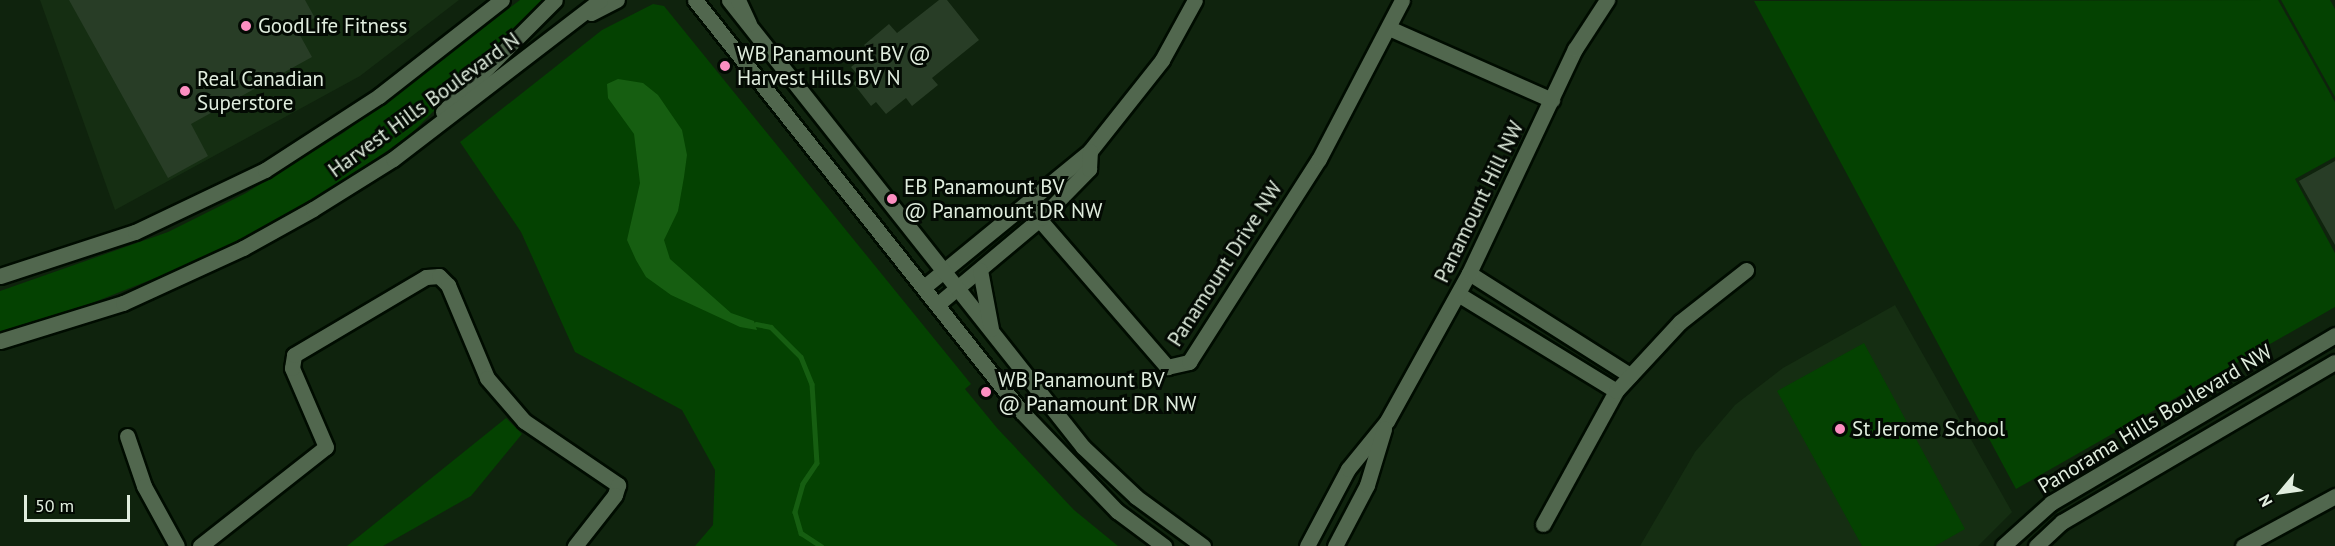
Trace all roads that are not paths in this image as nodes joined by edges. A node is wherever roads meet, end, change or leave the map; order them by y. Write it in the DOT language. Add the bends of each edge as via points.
graph roads {
  1 [pos="502,0"];
  2 [pos="555,0"];
  3 [pos="600,0"];
  4 [pos="618,0"];
  5 [pos="695,0"];
  6 [pos="729,0"];
  7 [pos="738,0"];
  8 [pos="1195,0"];
  9 [pos="1402,0"];
  10 [pos="1607,0"];
  11 [pos="569,24"];
  12 [pos="749,24"];
  13 [pos="1391,29"];
  14 [pos="1552,100"];
  15 [pos="412,144"];
  16 [pos="1090,151"];
  17 [pos="1026,204"];
  18 [pos="1041,218"];
  19 [pos="980,270"];
  20 [pos="1746,270"];
  21 [pos="942,273"];
  22 [pos="1469,273"];
  23 [pos="0,276"];
  24 [pos="924,287"];
  25 [pos="955,290"];
  26 [pos="1458,294"];
  27 [pos="938,304"];
  28 [pos="2335,335"];
  29 [pos="993,338"];
  30 [pos="0,341"];
  31 [pos="2335,362"];
  32 [pos="1629,375"];
  33 [pos="1616,391"];
  34 [pos="1387,421"];
  35 [pos="127,436"];
  36 [pos="2335,496"];
  37 [pos="1543,524"];
  38 [pos="177,546"];
  39 [pos="200,546"];
  40 [pos="575,546"];
  41 [pos="1164,546"];
  42 [pos="1203,546"];
  43 [pos="1307,546"];
  44 [pos="1335,546"];
  45 [pos="2003,546"];
  46 [pos="2036,546"];
  47 [pos="2243,546"];
  1 -- 23 [label="street, Harvest Hills Boulevard N" via="379,96 265,170 135,232"];
  2 -- 15 [label="street"];
  3 -- 11 [label="street, Harvest Hills Boulevard N"];
  4 -- 11 [label="street"];
  5 -- 24 [label="street"];
  6 -- 12 [label="street"];
  7 -- 12 [label="street"];
  8 -- 16 [label="street" via="1162,60"];
  9 -- 13 [label="street, Panamount Drive NW"];
  10 -- 14 [label="street, Panamount Hill NW" via="1575,49"];
  11 -- 15 [label="street, Harvest Hills Boulevard N"];
  12 -- 21 [label="street"];
  13 -- 14 [label="street"];
  13 -- 18 [label="street, Panamount Drive NW" via="1318,159 1189,362 1167,367"];
  14 -- 22 [label="street, Panamount Hill NW"];
  15 -- 30 [label="street, Harvest Hills Boulevard N" via="313,209 243,248 123,303"];
  16 -- 17 [label="street"];
  16 -- 18 [label="street" via="1089,169"];
  17 -- 18 [label="street, Panamount Drive NW"];
  17 -- 21 [label="street"];
  18 -- 19 [label="street"];
  19 -- 25 [label="street"];
  19 -- 29 [label="street" via="983,306"];
  20 -- 32 [label="street" via="1680,322"];
  21 -- 24 [label="street"];
  21 -- 25 [label="street"];
  22 -- 26 [label="street, Panamount Hill NW"];
  22 -- 32 [label="street"];
  24 -- 27 [label="street"];
  25 -- 27 [label="street"];
  25 -- 29 [label="street"];
  26 -- 33 [label="street"];
  26 -- 34 [label="street, Panamount Hill NW"];
  27 -- 41 [label="street" via="1067,464 1117,511"];
  28 -- 45 [label="street, Panorama Hills Boulevard NW" via="2051,503"];
  29 -- 42 [label="street" via="1083,447 1136,497"];
  31 -- 46 [label="street, Panorama Hills Boulevard NW" via="2062,522"];
  32 -- 33 [label="street"];
  33 -- 37 [label="street"];
  34 -- 43 [label="street, Panamount Hill NW" via="1348,469"];
  34 -- 44 [label="street, Panamount Hill NW" via="1367,485"];
  35 -- 38 [label="street" via="144,486"];
  36 -- 47 [label="street"];
  39 -- 40 [label="street" via="326,447 292,368 294,355 426,277 439,276 448,285 487,378 524,421 618,485 615,495"];
}
